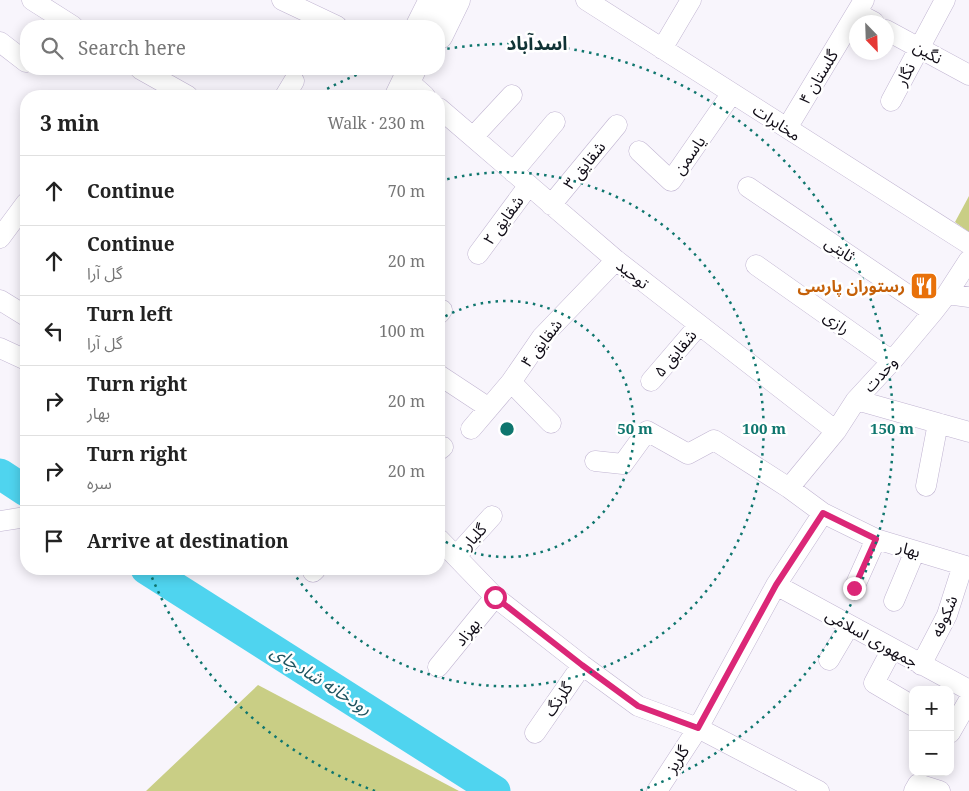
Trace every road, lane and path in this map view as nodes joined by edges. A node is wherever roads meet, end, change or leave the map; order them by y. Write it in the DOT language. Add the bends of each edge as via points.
graph roads {
  1 [pos="32,0"];
  2 [pos="282,0"];
  3 [pos="433,0"];
  4 [pos="456,0"];
  5 [pos="586,0"];
  6 [pos="691,0"];
  7 [pos="945,0"];
  8 [pos="865,12"];
  9 [pos="64,20"];
  10 [pos="324,20"];
  11 [pos="423,20"];
  12 [pos="445,23"];
  13 [pos="894,34"];
  14 [pos="0,42"];
  15 [pos="919,48"];
  16 [pos="662,49"];
  17 [pos="20,57"];
  18 [pos="151,75"];
  19 [pos="969,75"];
  20 [pos="177,90"];
  21 [pos="732,93"];
  22 [pos="512,95"];
  23 [pos="891,101"];
  24 [pos="445,113"];
  25 [pos="555,122"];
  26 [pos="617,125"];
  27 [pos="787,128"];
  28 [pos="473,138"];
  29 [pos="639,151"];
  30 [pos="513,172"];
  31 [pos="528,185"];
  32 [pos="748,187"];
  33 [pos="552,205"];
  34 [pos="20,211"];
  35 [pos="0,238"];
  36 [pos="969,244"];
  37 [pos="478,254"];
  38 [pos="616,260"];
  39 [pos="969,260"];
  40 [pos="756,266"];
  41 [pos="947,294"];
  42 [pos="969,297"];
  43 [pos="0,300"];
  44 [pos="20,309"];
  45 [pos="933,312"];
  46 [pos="699,325"];
  47 [pos="0,348"];
  48 [pos="20,357"];
  49 [pos="892,361"];
  50 [pos="445,379"];
  51 [pos="651,381"];
  52 [pos="511,382"];
  53 [pos="856,400"];
  54 [pos="489,408"];
  55 [pos="551,423"];
  56 [pos="938,423"];
  57 [pos="471,429"];
  58 [pos="836,431"];
  59 [pos="969,432"];
  60 [pos="595,461"];
  61 [pos="926,486"];
  62 [pos="789,488"];
  63 [pos="823,513"];
  64 [pos="492,516"];
  65 [pos="20,518"];
  66 [pos="0,521"];
  67 [pos="876,539"];
  68 [pos="445,545"];
  69 [pos="915,551"];
  70 [pos="456,556"];
  71 [pos="966,566"];
  72 [pos="776,585"];
  73 [pos="854,588"];
  74 [pos="495,597"];
  75 [pos="894,601"];
  76 [pos="850,626"];
  77 [pos="892,649"];
  78 [pos="829,660"];
  79 [pos="582,665"];
  80 [pos="921,665"];
  81 [pos="438,667"];
  82 [pos="969,690"];
  83 [pos="969,700"];
  84 [pos="909,704"];
  85 [pos="698,728"];
  86 [pos="951,731"];
  87 [pos="535,733"];
  88 [pos="657,791"];
  89 [pos="819,791"];
  90 [pos="914,791"];
  91 [pos="940,791"];
  1 -- 9 [label="street"];
  2 -- 10 [label="street"];
  3 -- 11 [label="street"];
  4 -- 12 [label="street"];
  5 -- 16 [label="street, مخابرات"];
  6 -- 16 [label="street"];
  7 -- 15 [label="street, نگار"];
  8 -- 27 [label="street, گلستان ۴"];
  13 -- 15 [label="street, نگین"];
  14 -- 17 [label="street"];
  15 -- 19 [label="street, نگین"];
  15 -- 23 [label="street, نگار"];
  16 -- 21 [label="street, مخابرات"];
  18 -- 20 [label="street"];
  21 -- 27 [label="street, مخابرات"];
  21 -- 29 [label="street, یاسمن" via="671,181"];
  22 -- 28 [label="street"];
  24 -- 28 [label="street, توحید"];
  25 -- 30 [label="street"];
  26 -- 33 [label="street, شقایق ۳"];
  27 -- 36 [label="street, مخابرات"];
  28 -- 30 [label="street, توحید"];
  30 -- 31 [label="street, توحید"];
  31 -- 33 [label="street, توحید"];
  31 -- 37 [label="street, شقایق ۲"];
  32 -- 45 [label="street, ثابتی"];
  33 -- 38 [label="street, توحید"];
  34 -- 35 [label="street"];
  38 -- 46 [label="street, توحید"];
  38 -- 52 [label="street, شقایق ۴" via="542,337"];
  39 -- 41 [label="street, وحدت"];
  40 -- 49 [label="street, رازی"];
  41 -- 42 [label="street"];
  41 -- 45 [label="street, وحدت"];
  43 -- 44 [label="street"];
  45 -- 49 [label="street, وحدت"];
  46 -- 51 [label="street, شقایق ۵"];
  46 -- 58 [label="street, توحید"];
  47 -- 48 [label="street"];
  49 -- 53 [label="street, وحدت"];
  50 -- 54 [label="street"];
  52 -- 54 [label="street, شقایق ۴"];
  52 -- 55 [label="street"];
  53 -- 56 [label="street"];
  53 -- 58 [label="street, وحدت"];
  54 -- 57 [label="street, شقایق ۴"];
  56 -- 59 [label="street"];
  56 -- 61 [label="street"];
  58 -- 62 [label="street, وحدت"];
  60 -- 62 [label="street, بهار" via="623,464 647,431 688,454 714,440"];
  62 -- 63 [label="street, بهار"];
  63 -- 67 [label="street, بهار"];
  63 -- 72 [label="street, گلریز"];
  64 -- 70 [label="street, گلبار"];
  65 -- 66 [label="street"];
  67 -- 69 [label="street, بهار"];
  67 -- 73 [label="street"];
  68 -- 70 [label="street"];
  69 -- 71 [label="street, بهار"];
  69 -- 75 [label="street"];
  70 -- 74 [label="street"];
  71 -- 80 [label="street, شکوفه" via="947,616"];
  72 -- 76 [label="street, جمهوری اسلامی"];
  72 -- 85 [label="street, گلریز"];
  74 -- 79 [label="street"];
  74 -- 81 [label="street, بهزاد"];
  76 -- 77 [label="street, جمهوری اسلامی"];
  76 -- 78 [label="street"];
  77 -- 80 [label="street, جمهوری اسلامی"];
  77 -- 84 [label="street" via="874,683"];
  79 -- 85 [label="street" via="638,706"];
  79 -- 87 [label="street, گلرنگ"];
  80 -- 82 [label="street, جمهوری اسلامی"];
  83 -- 86 [label="street"];
  85 -- 88 [label="street, گلریز"];
  85 -- 89 [label="street"];
  90 -- 91 [label="street" via="918,784"];
}
